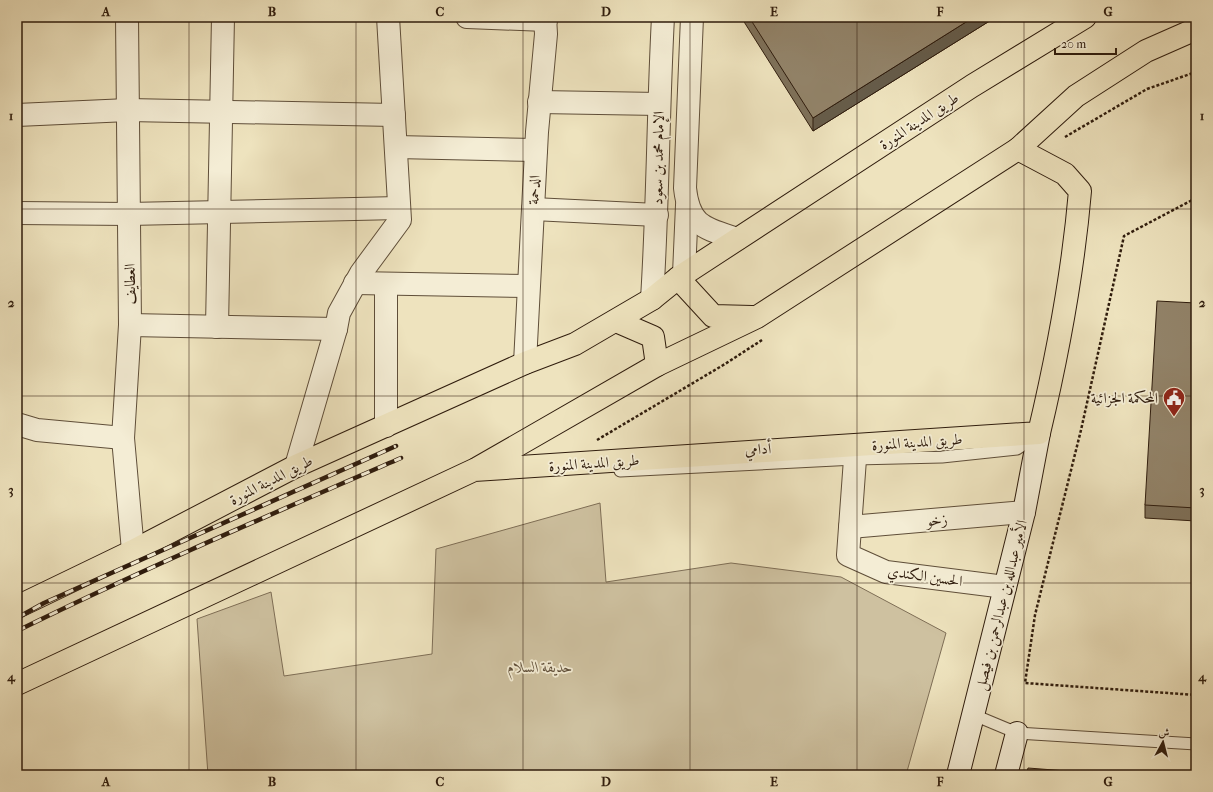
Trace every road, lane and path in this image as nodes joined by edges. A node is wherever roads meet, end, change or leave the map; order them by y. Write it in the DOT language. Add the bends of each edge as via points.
graph roads {
  1 [pos="127,17"];
  2 [pos="222,17"];
  3 [pos="388,17"];
  4 [pos="467,17"];
  5 [pos="664,17"];
  6 [pos="692,17"];
  7 [pos="545,19"];
  8 [pos="1075,19"];
  9 [pos="1196,29"];
  10 [pos="1196,72"];
  11 [pos="539,102"];
  12 [pos="658,104"];
  13 [pos="128,110"];
  14 [pos="220,112"];
  15 [pos="17,115"];
  16 [pos="394,115"];
  17 [pos="1071,133"];
  18 [pos="396,147"];
  19 [pos="1018,149"];
  20 [pos="536,150"];
  21 [pos="1196,198"];
  22 [pos="687,205"];
  23 [pos="400,208"];
  24 [pos="533,208"];
  25 [pos="218,212"];
  26 [pos="17,213"];
  27 [pos="129,214"];
  28 [pos="657,215"];
  29 [pos="737,239"];
  30 [pos="681,276"];
  31 [pos="355,283"];
  32 [pos="386,284"];
  33 [pos="528,286"];
  34 [pos="652,299"];
  35 [pos="757,317"];
  36 [pos="616,321"];
  37 [pos="130,325"];
  38 [pos="217,327"];
  39 [pos="336,329"];
  40 [pos="525,363"];
  41 [pos="656,365"];
  42 [pos="17,424"];
  43 [pos="386,426"];
  44 [pos="1039,433"];
  45 [pos="123,438"];
  46 [pos="855,459"];
  47 [pos="296,466"];
  48 [pos="474,470"];
  49 [pos="1024,512"];
  50 [pos="850,528"];
  51 [pos="133,551"];
  52 [pos="1005,587"];
  53 [pos="17,607"];
  54 [pos="17,684"];
  55 [pos="1196,695"];
  56 [pos="974,715"];
  57 [pos="1017,733"];
  58 [pos="1196,744"];
  59 [pos="958,775"];
  60 [pos="1006,775"];
  1 -- 13 [label="street, العطايف"];
  2 -- 14 [label="street"];
  3 -- 16 [label="street"];
  4 -- 7 [label="street"];
  5 -- 12 [label="street, الإمام محمد بن سعود"];
  6 -- 22 [label="street, الإمام محمد بن سعود" via="685,188"];
  7 -- 11 [label="street, الدحمة" via="546,34"];
  8 -- 29 [label="main road, طريق المدينة المنورة"];
  9 -- 19 [label="main road, طريق المدينة المنورة" via="1146,50 1076,96"];
  10 -- 17 [label="path" via="1147,89"];
  11 -- 12 [label="street"];
  11 -- 20 [label="street, الدحمة"];
  12 -- 28 [label="street, الإمام محمد بن سعود"];
  13 -- 14 [label="street"];
  13 -- 15 [label="street"];
  13 -- 27 [label="street, العطايف"];
  14 -- 16 [label="street"];
  14 -- 25 [label="street"];
  16 -- 18 [label="street"];
  18 -- 20 [label="street"];
  18 -- 23 [label="street"];
  19 -- 35 [label="main road, طريق المدينة المنورة"];
  19 -- 44 [label="main road" via="1066,174 1080,190 1077,228 1057,358"];
  20 -- 24 [label="street, الدحمة"];
  21 -- 55 [label="path" via="1124,236 1081,430 1035,615 1025,683"];
  22 -- 29 [label="street, الإمام محمد بن سعود" via="701,225"];
  22 -- 30 [label="street, الإمام محمد بن سعود"];
  23 -- 25 [label="street"];
  23 -- 31 [label="street" via="400,220"];
  24 -- 28 [label="street"];
  24 -- 33 [label="street, الدحمة"];
  25 -- 27 [label="street"];
  25 -- 38 [label="street"];
  26 -- 27 [label="street"];
  27 -- 37 [label="street, العطايف"];
  28 -- 34 [label="street, الإمام محمد بن سعود"];
  29 -- 30 [label="main road, طريق المدينة المنورة"];
  30 -- 34 [label="main road, طريق المدينة المنورة"];
  30 -- 35 [label="main road" via="713,316"];
  31 -- 32 [label="street"];
  31 -- 39 [label="street" via="339,313"];
  32 -- 33 [label="street"];
  32 -- 43 [label="street"];
  33 -- 40 [label="street, الدحمة"];
  34 -- 36 [label="main road, طريق المدينة المنورة"];
  35 -- 41 [label="main road, طريق المدينة المنورة"];
  36 -- 40 [label="main road, طريق المدينة المنورة" via="575,344"];
  36 -- 41 [label="main road" via="653,337"];
  37 -- 38 [label="street"];
  37 -- 45 [label="street, العطايف"];
  38 -- 39 [label="street"];
  39 -- 47 [label="street"];
  40 -- 43 [label="main road, طريق المدينة المنورة"];
  41 -- 48 [label="main road, طريق المدينة المنورة"];
  42 -- 45 [label="street" via="37,430"];
  43 -- 47 [label="main road, طريق المدينة المنورة"];
  44 -- 46 [label="lane, أدامي" via="1016,449 942,457"];
  44 -- 48 [label="main road, طريق المدينة المنورة"];
  44 -- 49 [label="street, الأمير عبدالله بن عبدالرحمن بن فيصل"];
  45 -- 51 [label="street, العطايف"];
  46 -- 48 [label="lane, أدامي" via="639,470"];
  46 -- 50 [label="street, الحسين الكندي"];
  47 -- 51 [label="main road, طريق المدينة المنورة"];
  48 -- 54 [label="main road, طريق المدينة المنورة"];
  49 -- 50 [label="street, زخو"];
  49 -- 52 [label="street, الأمير عبدالله بن عبدالرحمن بن فيصل"];
  50 -- 52 [label="street, الحسين الكندي" via="848,555 886,572"];
  51 -- 53 [label="main road, طريق المدينة المنورة"];
  52 -- 56 [label="street, الأمير عبدالله بن عبدالرحمن بن فيصل"];
  56 -- 57 [label="lane"];
  56 -- 59 [label="street, الأمير عبدالله بن عبدالرحمن بن فيصل"];
  57 -- 58 [label="lane"];
  57 -- 60 [label="street"];
}
